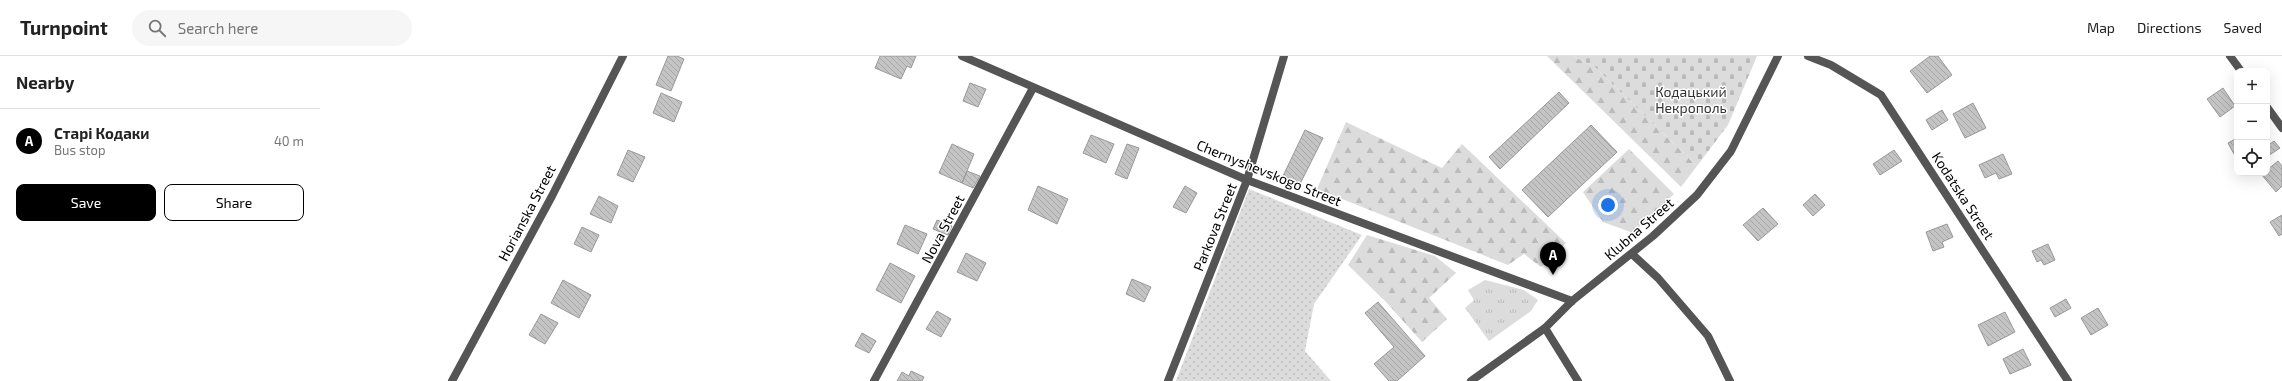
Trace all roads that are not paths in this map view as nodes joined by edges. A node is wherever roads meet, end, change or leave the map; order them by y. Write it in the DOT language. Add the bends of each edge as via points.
graph roads {
  1 [pos="623,56"];
  2 [pos="962,56"];
  3 [pos="1284,56"];
  4 [pos="1778,56"];
  5 [pos="1808,56"];
  6 [pos="2230,56"];
  7 [pos="2239,68"];
  8 [pos="1033,88"];
  9 [pos="2270,111"];
  10 [pos="2282,128"];
  11 [pos="1247,180"];
  12 [pos="1632,254"];
  13 [pos="1572,301"];
  14 [pos="1545,328"];
  15 [pos="452,381"];
  16 [pos="874,381"];
  17 [pos="1168,381"];
  18 [pos="1471,381"];
  19 [pos="1578,381"];
  20 [pos="1730,381"];
  21 [pos="2068,381"];
  1 -- 15 [label="street, Horianska Street" via="552,196"];
  2 -- 8 [label="street, Chernyshevskogo Street"];
  3 -- 11 [label="street, Parkova Street"];
  4 -- 12 [label="street, Klubna Street" via="1731,151 1697,195"];
  5 -- 21 [label="street, Kodatska Street" via="1831,65 1881,95"];
  6 -- 7 [label="street"];
  8 -- 11 [label="street, Chernyshevskogo Street"];
  8 -- 16 [label="street, Nova Street"];
  9 -- 10 [label="street"];
  11 -- 13 [label="street, Chernyshevskogo Street"];
  11 -- 17 [label="street, Parkova Street"];
  12 -- 13 [label="street, Klubna Street"];
  12 -- 20 [label="street" via="1658,278 1708,336"];
  13 -- 14 [label="street, Klubna Street"];
  14 -- 18 [label="street, Klubna Street"];
  14 -- 19 [label="street"];
}
